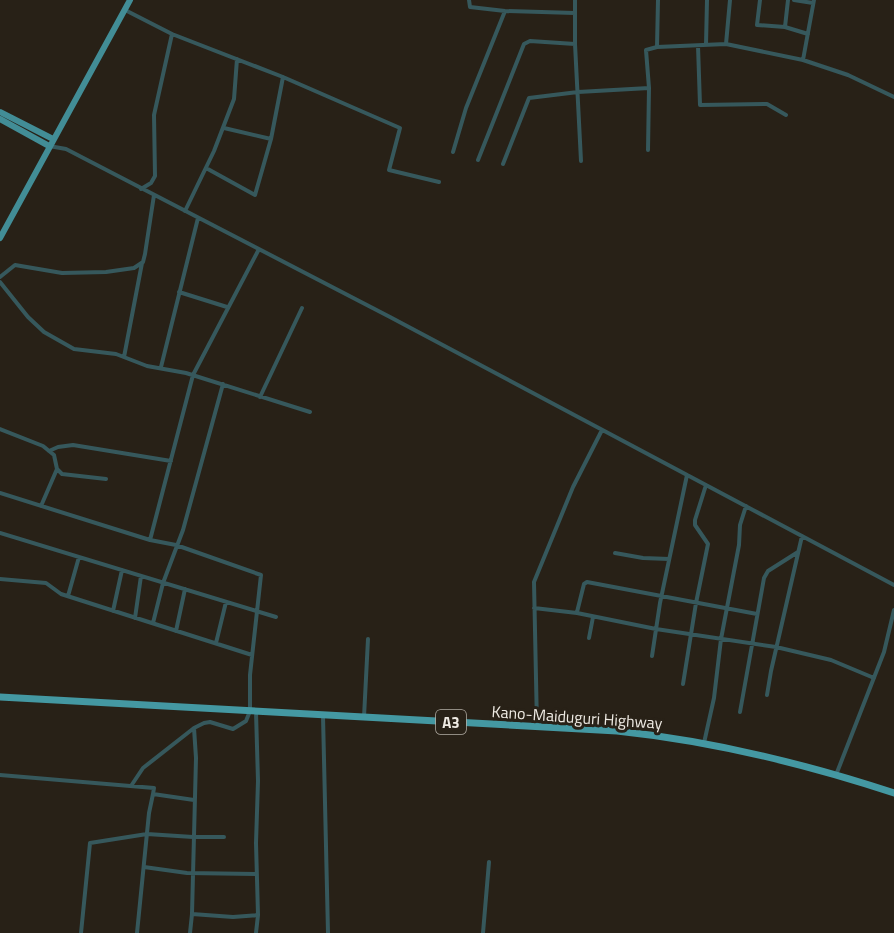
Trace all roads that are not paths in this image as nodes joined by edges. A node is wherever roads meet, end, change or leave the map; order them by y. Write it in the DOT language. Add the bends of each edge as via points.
graph roads {
  1 [pos="130,0"];
  2 [pos="469,0"];
  3 [pos="575,0"];
  4 [pos="658,0"];
  5 [pos="707,0"];
  6 [pos="730,0"];
  7 [pos="760,0"];
  8 [pos="788,0"];
  9 [pos="794,0"];
  10 [pos="814,1"];
  11 [pos="125,10"];
  12 [pos="505,11"];
  13 [pos="575,13"];
  14 [pos="785,27"];
  15 [pos="172,34"];
  16 [pos="808,34"];
  17 [pos="726,44"];
  18 [pos="575,45"];
  19 [pos="706,45"];
  20 [pos="698,46"];
  21 [pos="657,47"];
  22 [pos="237,59"];
  23 [pos="803,60"];
  24 [pos="283,77"];
  25 [pos="649,88"];
  26 [pos="578,92"];
  27 [pos="894,97"];
  28 [pos="0,112"];
  29 [pos="786,115"];
  30 [pos="0,119"];
  31 [pos="224,128"];
  32 [pos="52,139"];
  33 [pos="271,139"];
  34 [pos="49,146"];
  35 [pos="648,150"];
  36 [pos="453,152"];
  37 [pos="478,160"];
  38 [pos="581,161"];
  39 [pos="503,165"];
  40 [pos="206,168"];
  41 [pos="439,182"];
  42 [pos="141,189"];
  43 [pos="154,195"];
  44 [pos="185,211"];
  45 [pos="198,218"];
  46 [pos="0,238"];
  47 [pos="259,249"];
  48 [pos="143,262"];
  49 [pos="0,277"];
  50 [pos="0,282"];
  51 [pos="179,292"];
  52 [pos="227,307"];
  53 [pos="302,308"];
  54 [pos="124,357"];
  55 [pos="161,368"];
  56 [pos="193,375"];
  57 [pos="223,384"];
  58 [pos="260,397"];
  59 [pos="310,412"];
  60 [pos="0,429"];
  61 [pos="602,430"];
  62 [pos="49,451"];
  63 [pos="171,461"];
  64 [pos="57,469"];
  65 [pos="687,475"];
  66 [pos="106,479"];
  67 [pos="706,485"];
  68 [pos="0,493"];
  69 [pos="41,506"];
  70 [pos="746,506"];
  71 [pos="0,533"];
  72 [pos="802,536"];
  73 [pos="150,540"];
  74 [pos="176,545"];
  75 [pos="798,552"];
  76 [pos="615,553"];
  77 [pos="79,557"];
  78 [pos="669,559"];
  79 [pos="122,570"];
  80 [pos="141,576"];
  81 [pos="0,579"];
  82 [pos="163,583"];
  83 [pos="894,585"];
  84 [pos="185,589"];
  85 [pos="68,596"];
  86 [pos="662,597"];
  87 [pos="226,602"];
  88 [pos="696,603"];
  89 [pos="727,607"];
  90 [pos="534,608"];
  91 [pos="894,610"];
  92 [pos="113,611"];
  93 [pos="257,611"];
  94 [pos="577,613"];
  95 [pos="757,614"];
  96 [pos="276,617"];
  97 [pos="593,617"];
  98 [pos="135,618"];
  99 [pos="153,624"];
  100 [pos="656,629"];
  101 [pos="176,631"];
  102 [pos="690,634"];
  103 [pos="589,638"];
  104 [pos="368,639"];
  105 [pos="721,639"];
  106 [pos="216,643"];
  107 [pos="752,643"];
  108 [pos="776,647"];
  109 [pos="252,655"];
  110 [pos="652,656"];
  111 [pos="874,678"];
  112 [pos="683,684"];
  113 [pos="767,695"];
  114 [pos="0,697"];
  115 [pos="253,711"];
  116 [pos="740,712"];
  117 [pos="323,715"];
  118 [pos="364,717"];
  119 [pos="537,727"];
  120 [pos="194,728"];
  121 [pos="704,743"];
  122 [pos="836,774"];
  123 [pos="0,775"];
  124 [pos="131,786"];
  125 [pos="894,793"];
  126 [pos="153,794"];
  127 [pos="194,800"];
  128 [pos="147,834"];
  129 [pos="193,837"];
  130 [pos="224,837"];
  131 [pos="489,862"];
  132 [pos="144,867"];
  133 [pos="193,873"];
  134 [pos="257,874"];
  135 [pos="192,914"];
  136 [pos="258,915"];
  137 [pos="81,933"];
  138 [pos="137,933"];
  139 [pos="190,933"];
  140 [pos="256,933"];
  141 [pos="328,933"];
  142 [pos="483,933"];
  1 -- 11 [label="main road"];
  2 -- 12 [label="street" via="470,8"];
  3 -- 13 [label="street"];
  4 -- 21 [label="street"];
  5 -- 19 [label="street"];
  6 -- 17 [label="street"];
  7 -- 14 [label="street" via="757,25"];
  8 -- 14 [label="street"];
  9 -- 10 [label="street"];
  10 -- 16 [label="street"];
  11 -- 15 [label="street"];
  11 -- 32 [label="main road"];
  12 -- 13 [label="street"];
  12 -- 36 [label="street" via="466,108"];
  13 -- 18 [label="street"];
  14 -- 16 [label="street"];
  15 -- 22 [label="street"];
  15 -- 42 [label="street" via="154,115 155,176"];
  16 -- 23 [label="street"];
  17 -- 19 [label="street"];
  17 -- 23 [label="street"];
  18 -- 26 [label="street"];
  18 -- 37 [label="street" via="530,40 524,44"];
  19 -- 20 [label="street"];
  20 -- 21 [label="street"];
  20 -- 29 [label="street" via="699,105 767,104"];
  21 -- 25 [label="street" via="646,50"];
  22 -- 24 [label="street"];
  22 -- 31 [label="street" via="234,99"];
  23 -- 27 [label="street" via="848,75"];
  24 -- 33 [label="street"];
  24 -- 41 [label="street" via="400,128 389,170"];
  25 -- 26 [label="street"];
  25 -- 35 [label="street"];
  26 -- 38 [label="street"];
  26 -- 39 [label="street" via="530,98"];
  28 -- 32 [label="main road"];
  30 -- 34 [label="main road"];
  31 -- 33 [label="street"];
  31 -- 40 [label="street"];
  32 -- 34 [label="main road"];
  33 -- 40 [label="street" via="255,195"];
  34 -- 42 [label="street" via="66,149"];
  34 -- 46 [label="main road"];
  40 -- 44 [label="street"];
  42 -- 43 [label="street"];
  43 -- 44 [label="street"];
  43 -- 48 [label="street"];
  44 -- 45 [label="street"];
  45 -- 47 [label="street"];
  45 -- 51 [label="street"];
  47 -- 52 [label="street"];
  47 -- 61 [label="street"];
  48 -- 49 [label="street" via="134,268 105,272 62,273 15,265"];
  48 -- 54 [label="street"];
  50 -- 54 [label="street" via="28,317 57,341 74,349"];
  51 -- 52 [label="street"];
  51 -- 55 [label="street"];
  52 -- 56 [label="street"];
  53 -- 58 [label="street"];
  54 -- 55 [label="street"];
  55 -- 56 [label="street"];
  56 -- 57 [label="street"];
  56 -- 63 [label="street"];
  57 -- 58 [label="street"];
  57 -- 74 [label="street"];
  58 -- 59 [label="street"];
  60 -- 62 [label="street"];
  61 -- 65 [label="street"];
  61 -- 90 [label="street" via="573,487 534,582"];
  62 -- 63 [label="street" via="73,445"];
  62 -- 64 [label="street"];
  63 -- 73 [label="street"];
  64 -- 66 [label="street" via="62,474"];
  64 -- 69 [label="street"];
  65 -- 67 [label="street"];
  65 -- 78 [label="street"];
  67 -- 70 [label="street"];
  67 -- 88 [label="street" via="695,520 708,544"];
  68 -- 69 [label="street"];
  69 -- 73 [label="street"];
  70 -- 72 [label="street"];
  70 -- 89 [label="street"];
  71 -- 77 [label="street"];
  72 -- 75 [label="street"];
  72 -- 83 [label="street"];
  73 -- 74 [label="street"];
  74 -- 82 [label="street"];
  74 -- 93 [label="street" via="261,575"];
  75 -- 95 [label="street" via="766,574"];
  75 -- 108 [label="street"];
  76 -- 78 [label="street"];
  77 -- 79 [label="street"];
  77 -- 85 [label="street"];
  78 -- 86 [label="street"];
  79 -- 80 [label="street"];
  79 -- 92 [label="street"];
  80 -- 82 [label="street"];
  80 -- 98 [label="street"];
  81 -- 85 [label="street" via="46,584"];
  82 -- 84 [label="street"];
  82 -- 99 [label="street"];
  84 -- 87 [label="street"];
  84 -- 101 [label="street"];
  85 -- 92 [label="street"];
  86 -- 88 [label="street"];
  86 -- 94 [label="street" via="587,582"];
  86 -- 100 [label="street"];
  87 -- 93 [label="street"];
  87 -- 106 [label="street"];
  88 -- 89 [label="street"];
  88 -- 102 [label="street"];
  89 -- 95 [label="street"];
  89 -- 105 [label="street"];
  90 -- 94 [label="street"];
  90 -- 119 [label="street"];
  91 -- 111 [label="street"];
  92 -- 98 [label="street"];
  93 -- 96 [label="street"];
  93 -- 109 [label="street"];
  94 -- 97 [label="street"];
  95 -- 107 [label="street"];
  97 -- 100 [label="street"];
  97 -- 103 [label="street"];
  98 -- 99 [label="street"];
  99 -- 101 [label="street"];
  100 -- 102 [label="street"];
  100 -- 110 [label="street"];
  101 -- 106 [label="street"];
  102 -- 105 [label="street"];
  102 -- 112 [label="street"];
  104 -- 118 [label="street"];
  105 -- 107 [label="street"];
  105 -- 121 [label="street"];
  106 -- 109 [label="street"];
  107 -- 108 [label="street"];
  107 -- 116 [label="street"];
  108 -- 111 [label="street" via="831,660"];
  108 -- 113 [label="street"];
  109 -- 115 [label="street"];
  111 -- 122 [label="street"];
  114 -- 115 [label="highway, Kano-Maiduguri Highway / A3"];
  115 -- 117 [label="highway, Kano-Maiduguri Highway / A3"];
  115 -- 120 [label="street" via="235,729 210,723"];
  115 -- 134 [label="street" via="258,781"];
  117 -- 118 [label="highway, Kano-Maiduguri Highway / A3"];
  117 -- 141 [label="street"];
  118 -- 119 [label="highway, Kano-Maiduguri Highway / A3"];
  119 -- 121 [label="highway, Kano-Maiduguri Highway / A3" via="637,733"];
  120 -- 124 [label="street" via="143,768"];
  120 -- 127 [label="street"];
  121 -- 122 [label="highway, Kano-Maiduguri Highway / A3"];
  122 -- 125 [label="highway, Kano-Maiduguri Highway / A3"];
  123 -- 124 [label="street"];
  124 -- 126 [label="street" via="154,788"];
  126 -- 127 [label="street"];
  126 -- 128 [label="street"];
  127 -- 129 [label="street"];
  128 -- 129 [label="street"];
  128 -- 132 [label="street"];
  128 -- 137 [label="street" via="90,843"];
  129 -- 130 [label="street"];
  129 -- 133 [label="street"];
  131 -- 142 [label="street"];
  132 -- 133 [label="street"];
  132 -- 138 [label="street"];
  133 -- 134 [label="street"];
  133 -- 135 [label="street"];
  134 -- 136 [label="street"];
  135 -- 136 [label="street"];
  135 -- 139 [label="street"];
  136 -- 140 [label="street"];
}
